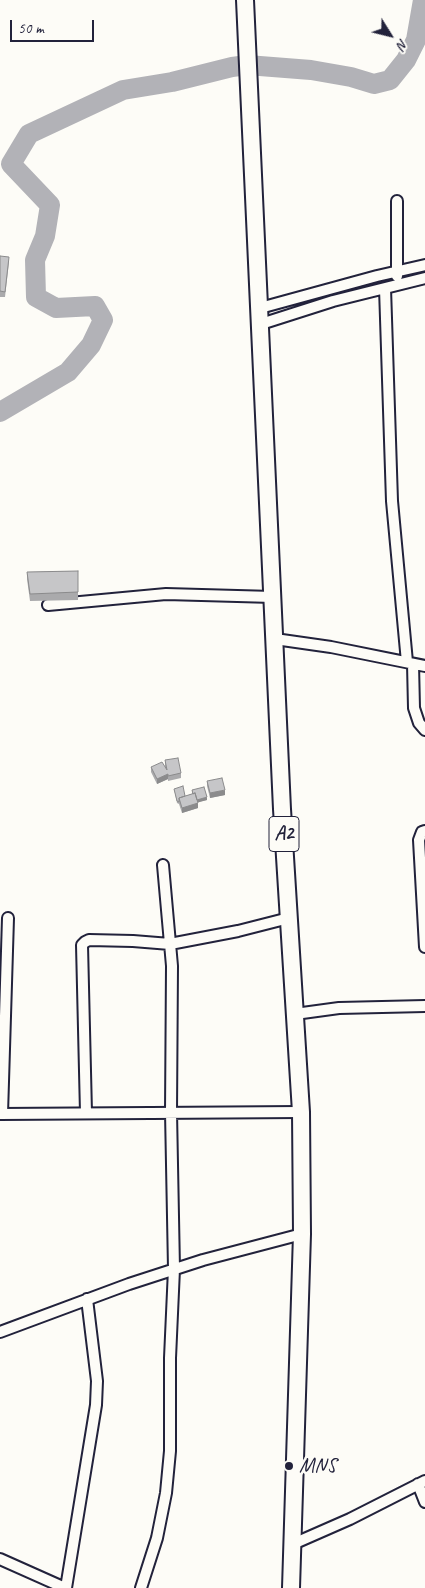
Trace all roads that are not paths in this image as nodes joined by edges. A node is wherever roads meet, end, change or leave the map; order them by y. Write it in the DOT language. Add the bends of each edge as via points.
graph roads {
  1 [pos="245,0"];
  2 [pos="397,201"];
  3 [pos="425,265"];
  4 [pos="397,271"];
  5 [pos="425,278"];
  6 [pos="397,285"];
  7 [pos="385,288"];
  8 [pos="260,316"];
  9 [pos="273,596"];
  10 [pos="48,605"];
  11 [pos="275,639"];
  12 [pos="410,663"];
  13 [pos="425,666"];
  14 [pos="425,730"];
  15 [pos="425,831"];
  16 [pos="163,865"];
  17 [pos="8,918"];
  18 [pos="289,918"];
  19 [pos="170,944"];
  20 [pos="425,946"];
  21 [pos="425,1006"];
  22 [pos="295,1014"];
  23 [pos="171,1112"];
  24 [pos="301,1112"];
  25 [pos="86,1113"];
  26 [pos="1,1114"];
  27 [pos="302,1234"];
  28 [pos="174,1269"];
  29 [pos="87,1300"];
  30 [pos="0,1332"];
  31 [pos="422,1482"];
  32 [pos="425,1502"];
  33 [pos="292,1544"];
  34 [pos="0,1559"];
  35 [pos="66,1588"];
  36 [pos="141,1588"];
  37 [pos="291,1588"];
  1 -- 8 [label="highway, A2"];
  2 -- 4 [label="street"];
  3 -- 4 [label="street"];
  4 -- 6 [label="street"];
  4 -- 8 [label="street"];
  5 -- 6 [label="street"];
  6 -- 7 [label="street"];
  7 -- 8 [label="street"];
  7 -- 12 [label="street" via="392,501"];
  8 -- 9 [label="highway, A2"];
  9 -- 10 [label="street" via="166,594"];
  9 -- 11 [label="highway, A2"];
  11 -- 12 [label="street"];
  11 -- 18 [label="highway, A2"];
  12 -- 13 [label="street"];
  12 -- 14 [label="street" via="414,708 419,724"];
  15 -- 20 [label="street" via="419,840"];
  16 -- 19 [label="street"];
  17 -- 26 [label="street"];
  18 -- 19 [label="street"];
  18 -- 22 [label="highway, A2"];
  19 -- 23 [label="street"];
  19 -- 25 [label="street" via="89,940 82,945"];
  21 -- 22 [label="street" via="339,1008"];
  22 -- 24 [label="highway, A2"];
  23 -- 24 [label="street"];
  23 -- 25 [label="street"];
  23 -- 28 [label="street"];
  24 -- 27 [label="highway, A2"];
  25 -- 26 [label="street"];
  27 -- 28 [label="street"];
  27 -- 33 [label="highway, A2"];
  28 -- 29 [label="street"];
  28 -- 36 [label="street" via="166,1493 157,1538"];
  29 -- 30 [label="street"];
  29 -- 35 [label="street" via="97,1381 96,1405"];
  31 -- 32 [label="street"];
  31 -- 33 [label="street"];
  33 -- 37 [label="highway, A2"];
  34 -- 35 [label="street"];
}
